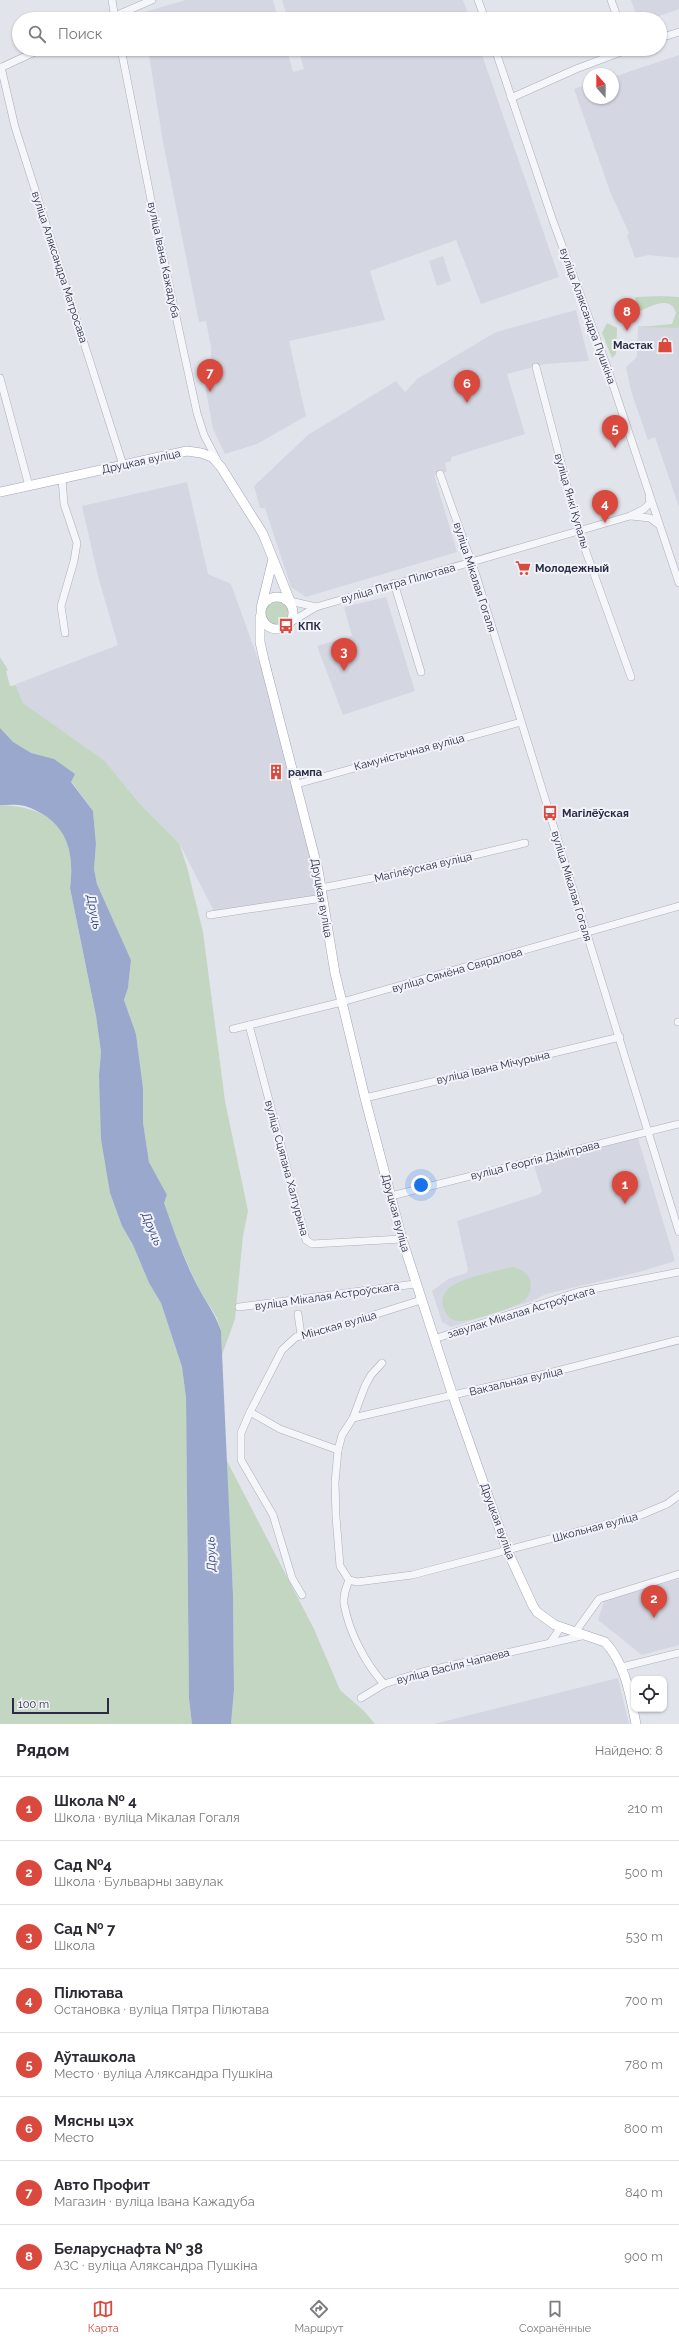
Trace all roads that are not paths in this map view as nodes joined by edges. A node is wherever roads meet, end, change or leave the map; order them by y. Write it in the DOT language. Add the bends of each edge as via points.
graph roads {
  1 [pos="112,0"];
  2 [pos="152,0"];
  3 [pos="478,0"];
  4 [pos="611,0"];
  5 [pos="113,12"];
  6 [pos="126,12"];
  7 [pos="482,12"];
  8 [pos="615,12"];
  9 [pos="679,32"];
  10 [pos="667,36"];
  11 [pos="25,56"];
  12 [pos="122,56"];
  13 [pos="497,56"];
  14 [pos="610,56"];
  15 [pos="0,67"];
  16 [pos="511,98"];
  17 [pos="536,367"];
  18 [pos="0,378"];
  19 [pos="124,465"];
  20 [pos="221,467"];
  21 [pos="440,474"];
  22 [pos="62,479"];
  23 [pos="29,486"];
  24 [pos="649,491"];
  25 [pos="0,492"];
  26 [pos="630,516"];
  27 [pos="658,525"];
  28 [pos="580,531"];
  29 [pos="273,559"];
  30 [pos="472,562"];
  31 [pos="394,583"];
  32 [pos="679,583"];
  33 [pos="290,601"];
  34 [pos="316,607"];
  35 [pos="260,613"];
  36 [pos="291,622"];
  37 [pos="279,629"];
  38 [pos="65,633"];
  39 [pos="260,642"];
  40 [pos="421,672"];
  41 [pos="631,678"];
  42 [pos="521,722"];
  43 [pos="297,784"];
  44 [pos="525,843"];
  45 [pos="321,888"];
  46 [pos="323,898"];
  47 [pos="679,906"];
  48 [pos="210,915"];
  49 [pos="586,933"];
  50 [pos="342,1002"];
  51 [pos="249,1026"];
  52 [pos="233,1029"];
  53 [pos="620,1037"];
  54 [pos="365,1098"];
  55 [pos="679,1124"];
  56 [pos="648,1131"];
  57 [pos="391,1196"];
  58 [pos="679,1232"];
  59 [pos="402,1239"];
  60 [pos="679,1272"];
  61 [pos="416,1284"];
  62 [pos="421,1300"];
  63 [pos="239,1307"];
  64 [pos="298,1314"];
  65 [pos="301,1335"];
  66 [pos="434,1339"];
  67 [pos="679,1340"];
  68 [pos="382,1363"];
  69 [pos="454,1396"];
  70 [pos="250,1412"];
  71 [pos="353,1418"];
  72 [pos="338,1450"];
  73 [pos="679,1496"];
  74 [pos="507,1550"];
  75 [pos="679,1574"];
  76 [pos="349,1580"];
  77 [pos="302,1594"];
  78 [pos="561,1627"];
  79 [pos="576,1631"];
  80 [pos="588,1635"];
  81 [pos="550,1643"];
  82 [pos="679,1653"];
  83 [pos="622,1667"];
  84 [pos="384,1684"];
  85 [pos="361,1698"];
  86 [pos="636,1724"];
  1 -- 5 [label="street"];
  2 -- 6 [label="street"];
  3 -- 7 [label="street"];
  4 -- 8 [label="street"];
  9 -- 10 [label="street"];
  11 -- 15 [label="street"];
  12 -- 20 [label="street, вуліца Івана Кажадуба" via="197,413 204,435"];
  13 -- 16 [label="street, вуліца Аляксандра Пушкіна"];
  14 -- 16 [label="street"];
  15 -- 19 [label="street, вуліца Аляксандра Матросава" via="15,127"];
  16 -- 24 [label="street, вуліца Аляксандра Пушкіна"];
  17 -- 28 [label="street, вуліца Янкі Купалы"];
  18 -- 23 [label="street"];
  19 -- 20 [label="main road, Друцкая вуліца" via="187,451 207,455 216,460"];
  19 -- 22 [label="main road, Друцкая вуліца"];
  20 -- 29 [label="main road, Друцкая вуліца" via="263,534"];
  21 -- 30 [label="street, вуліца Мікалая Гогаля"];
  22 -- 23 [label="main road, Друцкая вуліца"];
  22 -- 38 [label="street" via="64,504 77,543 61,606"];
  23 -- 25 [label="main road, Друцкая вуліца"];
  24 -- 26 [label="street, вуліца Пятра Пілютава" via="650,502 644,509"];
  24 -- 27 [label="street, вуліца Аляксандра Пушкіна"];
  26 -- 27 [label="street" via="650,518"];
  26 -- 28 [label="street, вуліца Пятра Пілютава"];
  27 -- 32 [label="street, вуліца Аляксандра Пушкіна"];
  28 -- 30 [label="street, вуліца Пятра Пілютава"];
  28 -- 41 [label="street, вуліца Янкі Купалы"];
  29 -- 33 [label="main road, Друцкая вуліца"];
  29 -- 35 [label="main road, Друцкая вуліца"];
  30 -- 31 [label="street, вуліца Пятра Пілютава"];
  30 -- 42 [label="street, вуліца Мікалая Гогаля"];
  31 -- 34 [label="street, вуліца Пятра Пілютава"];
  31 -- 40 [label="street"];
  33 -- 34 [label="street"];
  33 -- 35 [label="main road" via="284,598 272,599"];
  33 -- 36 [label="main road, Друцкая вуліца" via="295,610"];
  34 -- 36 [label="street, вуліца Пятра Пілютава"];
  35 -- 37 [label="main road" via="268,628"];
  35 -- 39 [label="main road, Друцкая вуліца"];
  36 -- 37 [label="main road"];
  37 -- 39 [label="main road"];
  39 -- 43 [label="main road, Друцкая вуліца"];
  42 -- 43 [label="street, Камуністычная вуліца"];
  42 -- 49 [label="street, вуліца Мікалая Гогаля"];
  43 -- 45 [label="main road, Друцкая вуліца"];
  44 -- 45 [label="street, Магілёўская вуліца" via="403,872"];
  45 -- 46 [label="main road, Друцкая вуліца"];
  46 -- 48 [label="street"];
  46 -- 50 [label="main road, Друцкая вуліца" via="330,948"];
  47 -- 49 [label="street, вуліца Сямёна Свярдлова"];
  49 -- 50 [label="street, вуліца Сямёна Свярдлова"];
  49 -- 53 [label="street, вуліца Мікалая Гогаля"];
  50 -- 51 [label="street, вуліца Сямёна Свярдлова"];
  50 -- 54 [label="main road, Друцкая вуліца"];
  51 -- 52 [label="street, вуліца Сямёна Свярдлова"];
  51 -- 59 [label="street, вуліца Сцяпана Халтурына" via="306,1240 312,1244"];
  53 -- 54 [label="street, вуліца Івана Мічурына"];
  53 -- 56 [label="street, вуліца Мікалая Гогаля"];
  54 -- 57 [label="main road, Друцкая вуліца"];
  55 -- 56 [label="street, вуліца Георгія Дзімітрава"];
  56 -- 57 [label="street, вуліца Георгія Дзімітрава"];
  56 -- 58 [label="street, вуліца Мікалая Гогаля"];
  57 -- 59 [label="main road, Друцкая вуліца"];
  59 -- 61 [label="main road, Друцкая вуліца"];
  60 -- 66 [label="street, завулак Мікалая Астроўскага" via="578,1292"];
  61 -- 62 [label="main road, Друцкая вуліца"];
  61 -- 63 [label="street, вуліца Мікалая Астроўскага"];
  62 -- 65 [label="street, Мінская вуліца" via="323,1332"];
  62 -- 66 [label="main road, Друцкая вуліца"];
  64 -- 65 [label="street"];
  65 -- 70 [label="street, Мінская вуліца" via="282,1350"];
  66 -- 69 [label="main road, Друцкая вуліца"];
  67 -- 69 [label="street, Вакзальная вуліца"];
  68 -- 71 [label="street" via="371,1375"];
  69 -- 71 [label="street, Вакзальная вуліца"];
  69 -- 74 [label="main road, Друцкая вуліца"];
  70 -- 72 [label="street" via="280,1429"];
  70 -- 77 [label="street, Мінская вуліца" via="241,1433 241,1460 272,1515 292,1578"];
  71 -- 72 [label="street" via="342,1435"];
  72 -- 76 [label="street" via="335,1483 340,1566"];
  73 -- 74 [label="street, Школьная вуліца" via="641,1515"];
  74 -- 76 [label="street" via="412,1575 358,1582"];
  74 -- 78 [label="main road, Друцкая вуліца" via="537,1612 547,1621"];
  75 -- 79 [label="street" via="598,1600"];
  76 -- 84 [label="street" via="344,1596 348,1615 369,1665"];
  78 -- 79 [label="main road, Друцкая вуліца"];
  78 -- 81 [label="street"];
  79 -- 80 [label="main road, Друцкая вуліца"];
  80 -- 81 [label="street, вуліца Васіля Чапаева"];
  80 -- 83 [label="main road, Друцкая вуліца" via="606,1642"];
  81 -- 84 [label="street, вуліца Васіля Чапаева" via="466,1661"];
  82 -- 83 [label="street"];
  83 -- 86 [label="main road, Друцкая вуліца"];
  84 -- 85 [label="street, вуліца Васіля Чапаева"];
}
